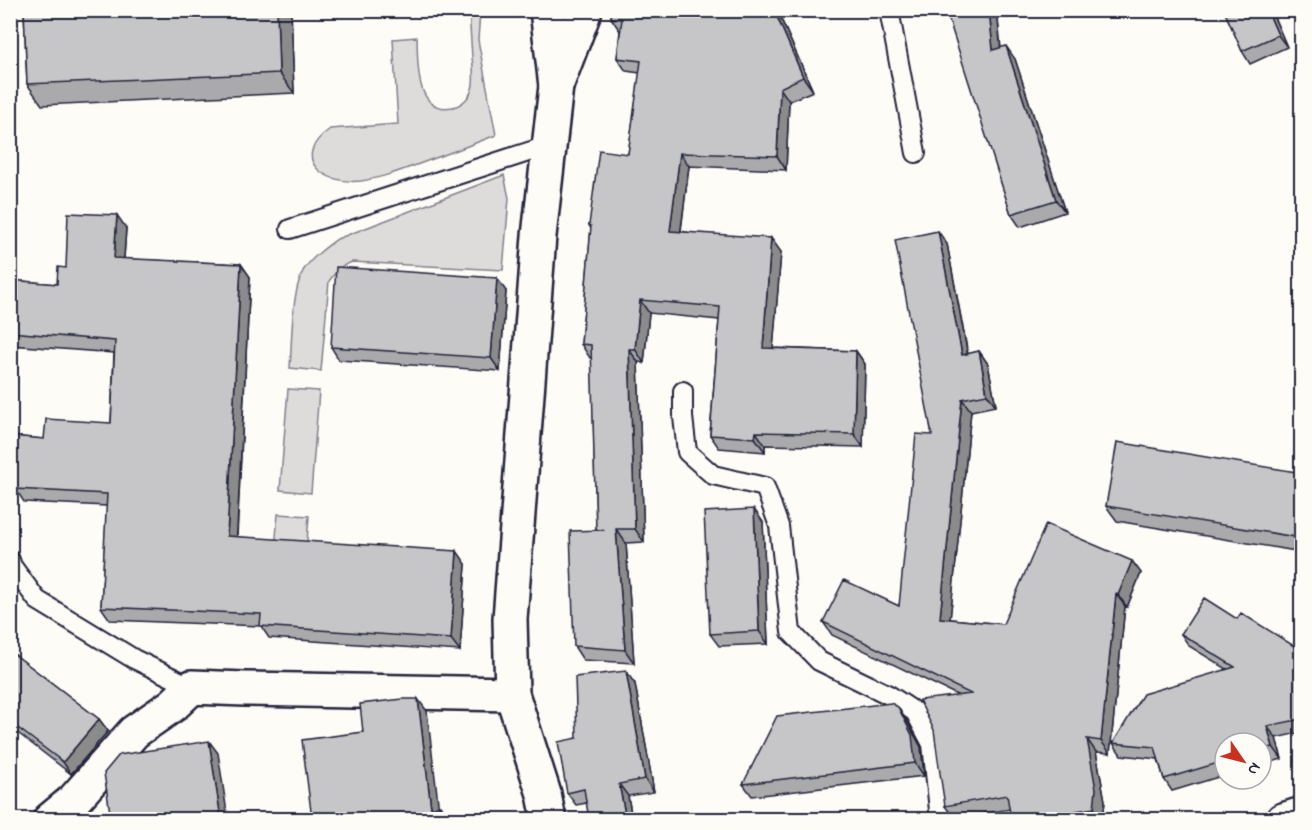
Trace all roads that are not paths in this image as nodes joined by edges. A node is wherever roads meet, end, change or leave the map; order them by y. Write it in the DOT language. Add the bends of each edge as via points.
graph roads {
  1 [pos="547,10"];
  2 [pos="585,10"];
  3 [pos="890,10"];
  4 [pos="556,86"];
  5 [pos="550,145"];
  6 [pos="916,153"];
  7 [pos="290,229"];
  8 [pos="683,391"];
  9 [pos="10,560"];
  10 [pos="192,687"];
  11 [pos="512,694"];
  12 [pos="1302,814"];
  13 [pos="50,819"];
  14 [pos="549,819"];
  15 [pos="940,819"];
  16 [pos="1283,819"];
  1 -- 4 [label="street"];
  2 -- 4 [label="street"];
  3 -- 6 [label="lane"];
  4 -- 5 [label="street"];
  5 -- 7 [label="lane"];
  5 -- 11 [label="street" via="539,236 510,619"];
  8 -- 15 [label="lane" via="687,452 713,475 765,488 779,526 791,632 819,661 915,711 932,744"];
  9 -- 10 [label="lane" via="38,600 134,659"];
  10 -- 11 [label="street"];
  10 -- 13 [label="street" via="134,732 73,801"];
  11 -- 14 [label="street"];
  12 -- 16 [label="street"];
}
